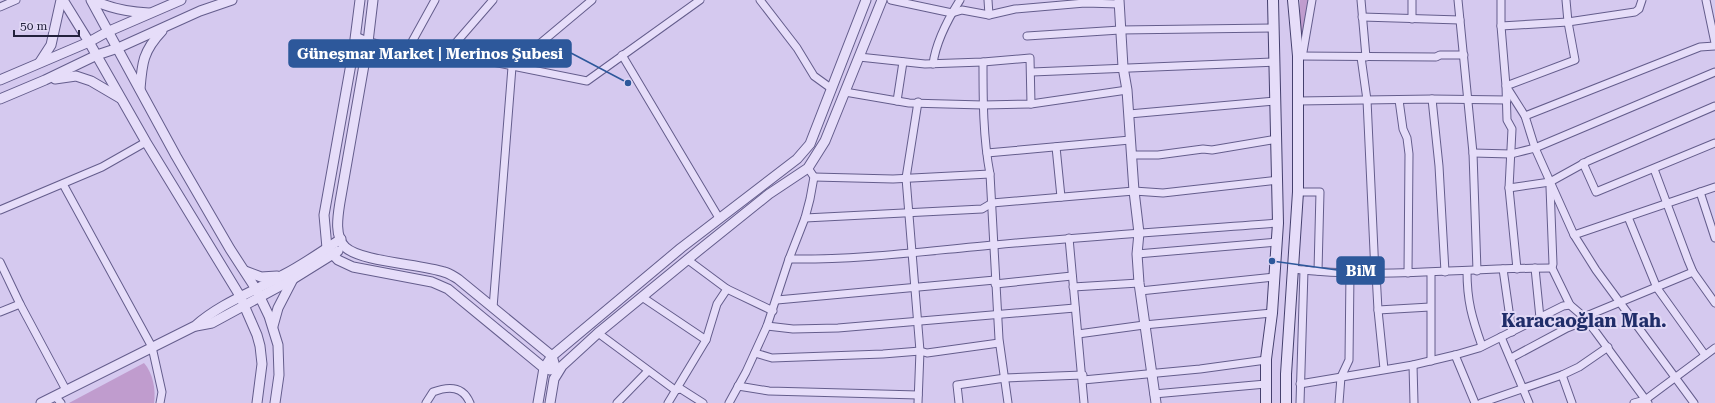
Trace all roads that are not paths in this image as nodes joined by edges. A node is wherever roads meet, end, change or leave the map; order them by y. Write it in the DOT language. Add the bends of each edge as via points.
graph roads {
  1 [pos="16,0"];
  2 [pos="62,0"];
  3 [pos="92,0"];
  4 [pos="181,0"];
  5 [pos="232,0"];
  6 [pos="360,0"];
  7 [pos="373,0"];
  8 [pos="435,0"];
  9 [pos="493,0"];
  10 [pos="592,0"];
  11 [pos="700,0"];
  12 [pos="760,0"];
  13 [pos="866,0"];
  14 [pos="882,0"];
  15 [pos="891,0"];
  16 [pos="960,0"];
  17 [pos="988,0"];
  18 [pos="1273,0"];
  19 [pos="1293,0"];
  20 [pos="1312,0"];
  21 [pos="1362,0"];
  22 [pos="1412,0"];
  23 [pos="1458,0"];
  24 [pos="1501,0"];
  25 [pos="1566,0"];
  26 [pos="1642,0"];
  27 [pos="1706,0"];
  28 [pos="1119,2"];
  29 [pos="0,7"];
  30 [pos="150,13"];
  31 [pos="952,13"];
  32 [pos="989,15"];
  33 [pos="1362,17"];
  34 [pos="1412,19"];
  35 [pos="1460,20"];
  36 [pos="1568,22"];
  37 [pos="1501,26"];
  38 [pos="166,28"];
  39 [pos="1274,28"];
  40 [pos="1120,30"];
  41 [pos="108,32"];
  42 [pos="356,36"];
  43 [pos="1026,36"];
  44 [pos="89,42"];
  45 [pos="368,42"];
  46 [pos="1715,44"];
  47 [pos="118,48"];
  48 [pos="408,49"];
  49 [pos="447,53"];
  50 [pos="97,55"];
  51 [pos="622,55"];
  52 [pos="1464,55"];
  53 [pos="1298,56"];
  54 [pos="859,57"];
  55 [pos="1364,57"];
  56 [pos="40,62"];
  57 [pos="903,62"];
  58 [pos="983,62"];
  59 [pos="1275,62"];
  60 [pos="933,64"];
  61 [pos="512,67"];
  62 [pos="1123,68"];
  63 [pos="1032,72"];
  64 [pos="1715,72"];
  65 [pos="0,80"];
  66 [pos="45,80"];
  67 [pos="1506,86"];
  68 [pos="140,89"];
  69 [pos="832,89"];
  70 [pos="1127,90"];
  71 [pos="845,92"];
  72 [pos="121,98"];
  73 [pos="0,99"];
  74 [pos="1432,99"];
  75 [pos="1276,100"];
  76 [pos="1367,100"];
  77 [pos="1399,100"];
  78 [pos="1467,100"];
  79 [pos="1507,100"];
  80 [pos="897,101"];
  81 [pos="1298,101"];
  82 [pos="918,102"];
  83 [pos="1031,104"];
  84 [pos="983,105"];
  85 [pos="1715,106"];
  86 [pos="1129,114"];
  87 [pos="1525,116"];
  88 [pos="1277,139"];
  89 [pos="1130,140"];
  90 [pos="146,142"];
  91 [pos="1715,143"];
  92 [pos="1056,147"];
  93 [pos="1535,148"];
  94 [pos="986,153"];
  95 [pos="1472,153"];
  96 [pos="1511,154"];
  97 [pos="1132,155"];
  98 [pos="1583,163"];
  99 [pos="808,168"];
  100 [pos="1654,169"];
  101 [pos="990,174"];
  102 [pos="814,177"];
  103 [pos="906,178"];
  104 [pos="1278,180"];
  105 [pos="1550,182"];
  106 [pos="63,184"];
  107 [pos="1715,187"];
  108 [pos="1509,188"];
  109 [pos="1134,191"];
  110 [pos="1298,192"];
  111 [pos="1700,192"];
  112 [pos="1061,197"];
  113 [pos="992,203"];
  114 [pos="1666,204"];
  115 [pos="0,210"];
  116 [pos="909,212"];
  117 [pos="1628,217"];
  118 [pos="719,218"];
  119 [pos="805,218"];
  120 [pos="1278,223"];
  121 [pos="1139,233"];
  122 [pos="1574,235"];
  123 [pos="1069,238"];
  124 [pos="1715,238"];
  125 [pos="1277,242"];
  126 [pos="343,243"];
  127 [pos="994,245"];
  128 [pos="330,251"];
  129 [pos="912,252"];
  130 [pos="1137,254"];
  131 [pos="789,258"];
  132 [pos="688,260"];
  133 [pos="0,262"];
  134 [pos="1535,268"];
  135 [pos="1552,268"];
  136 [pos="1292,269"];
  137 [pos="1503,269"];
  138 [pos="1516,269"];
  139 [pos="1304,270"];
  140 [pos="244,271"];
  141 [pos="1318,271"];
  142 [pos="1467,271"];
  143 [pos="1477,271"];
  144 [pos="1350,272"];
  145 [pos="1444,272"];
  146 [pos="1694,272"];
  147 [pos="1376,273"];
  148 [pos="1408,273"];
  149 [pos="1431,273"];
  150 [pos="284,275"];
  151 [pos="1072,276"];
  152 [pos="1275,277"];
  153 [pos="293,279"];
  154 [pos="995,282"];
  155 [pos="916,286"];
  156 [pos="1139,287"];
  157 [pos="1073,288"];
  158 [pos="1657,288"];
  159 [pos="726,289"];
  160 [pos="258,293"];
  161 [pos="240,296"];
  162 [pos="642,297"];
  163 [pos="777,300"];
  164 [pos="1620,302"];
  165 [pos="1715,303"];
  166 [pos="20,304"];
  167 [pos="244,305"];
  168 [pos="1570,305"];
  169 [pos="1430,307"];
  170 [pos="492,308"];
  171 [pos="1075,308"];
  172 [pos="1378,310"];
  173 [pos="773,311"];
  174 [pos="0,312"];
  175 [pos="1272,313"];
  176 [pos="997,314"];
  177 [pos="1540,318"];
  178 [pos="1585,318"];
  179 [pos="917,321"];
  180 [pos="1144,325"];
  181 [pos="195,326"];
  182 [pos="767,326"];
  183 [pos="273,328"];
  184 [pos="1512,332"];
  185 [pos="598,333"];
  186 [pos="1078,334"];
  187 [pos="1501,337"];
  188 [pos="706,340"];
  189 [pos="999,343"];
  190 [pos="1482,346"];
  191 [pos="152,347"];
  192 [pos="1608,347"];
  193 [pos="1715,348"];
  194 [pos="920,350"];
  195 [pos="755,353"];
  196 [pos="1455,355"];
  197 [pos="1705,355"];
  198 [pos="552,356"];
  199 [pos="1511,358"];
  200 [pos="1266,360"];
  201 [pos="1431,361"];
  202 [pos="1413,365"];
  203 [pos="544,368"];
  204 [pos="1384,369"];
  205 [pos="648,371"];
  206 [pos="557,372"];
  207 [pos="1152,373"];
  208 [pos="1562,375"];
  209 [pos="1675,376"];
  210 [pos="1341,377"];
  211 [pos="1005,378"];
  212 [pos="1083,378"];
  213 [pos="1266,384"];
  214 [pos="1300,384"];
  215 [pos="738,386"];
  216 [pos="1524,389"];
  217 [pos="66,390"];
  218 [pos="676,390"];
  219 [pos="918,395"];
  220 [pos="55,396"];
  221 [pos="1155,398"];
  222 [pos="1646,401"];
  223 [pos="41,403"];
  224 [pos="61,403"];
  225 [pos="160,403"];
  226 [pos="257,403"];
  227 [pos="275,403"];
  228 [pos="426,403"];
  229 [pos="470,403"];
  230 [pos="538,403"];
  231 [pos="550,403"];
  232 [pos="617,403"];
  233 [pos="668,403"];
  234 [pos="703,403"];
  235 [pos="729,403"];
  236 [pos="918,403"];
  237 [pos="959,403"];
  238 [pos="1008,403"];
  239 [pos="1084,403"];
  240 [pos="1266,403"];
  241 [pos="1286,403"];
  242 [pos="1300,403"];
  243 [pos="1339,403"];
  244 [pos="1414,403"];
  245 [pos="1475,403"];
  246 [pos="1481,403"];
  247 [pos="1529,403"];
  248 [pos="1572,403"];
  249 [pos="1634,403"];
  250 [pos="1694,403"];
  1 -- 29 [label="street"];
  2 -- 44 [label="street"];
  2 -- 56 [label="street" via="51,46"];
  3 -- 30 [label="street" via="131,12"];
  3 -- 41 [label="street"];
  4 -- 30 [label="street"];
  5 -- 38 [label="street"];
  6 -- 42 [label="street"];
  7 -- 45 [label="street"];
  8 -- 48 [label="street"];
  9 -- 49 [label="street"];
  10 -- 61 [label="street"];
  11 -- 51 [label="street"];
  12 -- 69 [label="street" via="797,48 814,76"];
  13 -- 69 [label="street"];
  14 -- 54 [label="street"];
  15 -- 31 [label="street"];
  16 -- 31 [label="street"];
  17 -- 32 [label="street"];
  18 -- 39 [label="main road"];
  19 -- 53 [label="main road"];
  20 -- 53 [label="street" via="1303,52"];
  21 -- 33 [label="street"];
  22 -- 34 [label="street"];
  23 -- 35 [label="street"];
  24 -- 37 [label="street"];
  25 -- 36 [label="street"];
  26 -- 36 [label="street" via="1639,9 1634,12"];
  27 -- 46 [label="street"];
  28 -- 32 [label="street" via="1015,9"];
  28 -- 40 [label="street"];
  30 -- 41 [label="street"];
  31 -- 32 [label="street" via="962,10"];
  31 -- 60 [label="street" via="935,51"];
  33 -- 34 [label="street"];
  33 -- 55 [label="street"];
  34 -- 35 [label="street"];
  35 -- 52 [label="street"];
  36 -- 37 [label="street"];
  36 -- 67 [label="street" via="1575,60"];
  37 -- 67 [label="street"];
  38 -- 47 [label="street"];
  38 -- 68 [label="street" via="146,50"];
  39 -- 40 [label="street"];
  39 -- 59 [label="main road"];
  40 -- 43 [label="street"];
  40 -- 62 [label="street"];
  41 -- 44 [label="street"];
  41 -- 47 [label="street"];
  42 -- 45 [label="street"];
  42 -- 128 [label="street" via="324,215"];
  44 -- 50 [label="street"];
  44 -- 56 [label="street"];
  45 -- 48 [label="street"];
  45 -- 126 [label="street" via="340,202 338,224"];
  46 -- 87 [label="street" via="1700,47"];
  47 -- 50 [label="street"];
  47 -- 68 [label="street"];
  48 -- 49 [label="street"];
  49 -- 61 [label="street"];
  50 -- 66 [label="street"];
  50 -- 72 [label="street"];
  51 -- 61 [label="street" via="587,81"];
  51 -- 118 [label="street"];
  52 -- 55 [label="street"];
  52 -- 78 [label="street"];
  53 -- 55 [label="street"];
  53 -- 81 [label="main road"];
  54 -- 57 [label="street"];
  54 -- 71 [label="street"];
  55 -- 76 [label="street"];
  56 -- 65 [label="street"];
  57 -- 60 [label="street"];
  57 -- 80 [label="street"];
  58 -- 60 [label="street"];
  58 -- 63 [label="street" via="1030,58"];
  58 -- 84 [label="street"];
  59 -- 62 [label="street"];
  59 -- 75 [label="main road"];
  61 -- 170 [label="street"];
  62 -- 63 [label="street"];
  62 -- 70 [label="street"];
  63 -- 83 [label="street"];
  64 -- 93 [label="street"];
  66 -- 72 [label="street" via="76,76 91,81"];
  66 -- 73 [label="street"];
  67 -- 79 [label="street"];
  67 -- 87 [label="street"];
  68 -- 140 [label="street"];
  69 -- 118 [label="street" via="806,149 797,159"];
  70 -- 83 [label="street"];
  70 -- 86 [label="street"];
  71 -- 80 [label="street"];
  71 -- 99 [label="street" via="825,141"];
  72 -- 90 [label="street"];
  74 -- 77 [label="street"];
  74 -- 78 [label="street"];
  74 -- 145 [label="street"];
  75 -- 86 [label="street"];
  75 -- 88 [label="main road"];
  76 -- 77 [label="street"];
  76 -- 81 [label="street"];
  76 -- 147 [label="street"];
  77 -- 148 [label="street" via="1409,154"];
  78 -- 79 [label="street"];
  78 -- 95 [label="street"];
  79 -- 96 [label="street" via="1507,120 1512,129"];
  80 -- 82 [label="street"];
  81 -- 110 [label="main road"];
  82 -- 84 [label="street"];
  82 -- 103 [label="street"];
  83 -- 84 [label="street"];
  84 -- 94 [label="street"];
  85 -- 98 [label="street"];
  86 -- 89 [label="street"];
  87 -- 93 [label="street"];
  88 -- 97 [label="street" via="1212,150"];
  88 -- 104 [label="main road"];
  89 -- 92 [label="street"];
  89 -- 97 [label="street"];
  90 -- 106 [label="street" via="102,167"];
  90 -- 161 [label="street"];
  91 -- 100 [label="street"];
  92 -- 94 [label="street"];
  92 -- 112 [label="street"];
  93 -- 96 [label="street"];
  93 -- 105 [label="street"];
  94 -- 101 [label="street"];
  95 -- 96 [label="street"];
  95 -- 143 [label="street"];
  96 -- 108 [label="street"];
  97 -- 109 [label="street"];
  98 -- 100 [label="street" via="1596,192"];
  98 -- 105 [label="street"];
  99 -- 102 [label="street"];
  99 -- 132 [label="street" via="770,194"];
  100 -- 114 [label="street"];
  101 -- 103 [label="street"];
  101 -- 113 [label="street"];
  102 -- 103 [label="street"];
  102 -- 119 [label="street"];
  103 -- 116 [label="street"];
  104 -- 109 [label="street" via="1163,193"];
  104 -- 120 [label="main road"];
  105 -- 108 [label="street"];
  105 -- 122 [label="street"];
  105 -- 135 [label="street"];
  106 -- 115 [label="street"];
  106 -- 191 [label="street"];
  107 -- 111 [label="street"];
  108 -- 138 [label="street"];
  109 -- 112 [label="street"];
  109 -- 121 [label="street"];
  110 -- 136 [label="main road"];
  110 -- 141 [label="street" via="1320,192"];
  111 -- 114 [label="street"];
  111 -- 124 [label="street"];
  112 -- 113 [label="street"];
  113 -- 116 [label="street" via="982,209"];
  113 -- 127 [label="street"];
  114 -- 117 [label="street"];
  114 -- 146 [label="street"];
  116 -- 119 [label="street"];
  116 -- 129 [label="street"];
  117 -- 122 [label="street"];
  117 -- 158 [label="street"];
  118 -- 198 [label="street"];
  119 -- 131 [label="street"];
  120 -- 121 [label="street"];
  120 -- 125 [label="main road"];
  121 -- 123 [label="street"];
  121 -- 130 [label="street"];
  122 -- 164 [label="street"];
  123 -- 127 [label="street"];
  123 -- 151 [label="street"];
  125 -- 130 [label="street"];
  125 -- 152 [label="main road"];
  126 -- 128 [label="street"];
  126 -- 170 [label="street" via="361,256 444,272 458,278"];
  127 -- 129 [label="street"];
  127 -- 154 [label="street"];
  128 -- 150 [label="street"];
  128 -- 153 [label="street"];
  128 -- 203 [label="street" via="338,260 353,267 432,282 448,288"];
  129 -- 131 [label="street" via="821,259"];
  129 -- 155 [label="street"];
  130 -- 156 [label="street"];
  131 -- 163 [label="street"];
  132 -- 159 [label="street"];
  132 -- 162 [label="street"];
  133 -- 166 [label="street"];
  134 -- 135 [label="street"];
  134 -- 138 [label="street"];
  134 -- 177 [label="street"];
  135 -- 168 [label="street"];
  136 -- 139 [label="street"];
  136 -- 241 [label="main road"];
  137 -- 138 [label="street"];
  137 -- 143 [label="street"];
  137 -- 184 [label="street"];
  139 -- 141 [label="street"];
  139 -- 214 [label="street"];
  140 -- 150 [label="street" via="267,277"];
  140 -- 160 [label="street"];
  141 -- 144 [label="street"];
  142 -- 143 [label="street"];
  142 -- 145 [label="street"];
  142 -- 190 [label="street" via="1470,310"];
  144 -- 147 [label="street"];
  144 -- 210 [label="street" via="1348,360"];
  145 -- 149 [label="street"];
  146 -- 158 [label="street"];
  146 -- 165 [label="street"];
  147 -- 148 [label="street"];
  147 -- 172 [label="street"];
  148 -- 149 [label="street"];
  149 -- 169 [label="street"];
  150 -- 160 [label="street"];
  151 -- 154 [label="street"];
  151 -- 157 [label="street"];
  152 -- 156 [label="street"];
  152 -- 175 [label="main road"];
  153 -- 160 [label="street"];
  153 -- 183 [label="street" via="278,308"];
  154 -- 155 [label="street"];
  154 -- 176 [label="street"];
  155 -- 163 [label="street"];
  155 -- 179 [label="street"];
  156 -- 157 [label="street"];
  156 -- 180 [label="street"];
  157 -- 171 [label="street"];
  158 -- 164 [label="street"];
  158 -- 197 [label="street"];
  159 -- 173 [label="street"];
  159 -- 188 [label="street" via="717,304"];
  160 -- 161 [label="street"];
  160 -- 167 [label="street"];
  160 -- 183 [label="street"];
  161 -- 167 [label="street"];
  161 -- 181 [label="street" via="209,313"];
  162 -- 185 [label="street"];
  162 -- 188 [label="street"];
  163 -- 173 [label="street"];
  164 -- 178 [label="street"];
  164 -- 209 [label="street"];
  166 -- 174 [label="street"];
  166 -- 217 [label="street"];
  167 -- 181 [label="street" via="212,323"];
  167 -- 226 [label="street" via="260,346 262,364"];
  168 -- 177 [label="street"];
  168 -- 178 [label="street"];
  169 -- 172 [label="street"];
  169 -- 201 [label="street"];
  170 -- 198 [label="street"];
  171 -- 176 [label="street"];
  171 -- 186 [label="street"];
  172 -- 204 [label="street"];
  173 -- 182 [label="street"];
  175 -- 180 [label="street"];
  175 -- 200 [label="main road"];
  176 -- 179 [label="street"];
  176 -- 189 [label="street"];
  177 -- 184 [label="street"];
  178 -- 192 [label="street"];
  178 -- 199 [label="street"];
  179 -- 182 [label="street" via="830,328 793,329"];
  179 -- 194 [label="street"];
  180 -- 186 [label="street"];
  180 -- 207 [label="street"];
  181 -- 191 [label="street"];
  182 -- 195 [label="street"];
  183 -- 227 [label="street" via="278,345 279,376"];
  184 -- 187 [label="street"];
  185 -- 205 [label="street"];
  185 -- 206 [label="street"];
  186 -- 212 [label="street"];
  187 -- 190 [label="street"];
  187 -- 199 [label="street"];
  188 -- 218 [label="street"];
  189 -- 194 [label="street" via="927,353"];
  189 -- 211 [label="street"];
  190 -- 196 [label="street"];
  191 -- 217 [label="street"];
  191 -- 225 [label="street" via="162,392"];
  192 -- 208 [label="street" via="1579,367"];
  192 -- 222 [label="street"];
  193 -- 197 [label="street"];
  194 -- 195 [label="street" via="772,358"];
  194 -- 219 [label="street"];
  195 -- 215 [label="street"];
  196 -- 201 [label="street"];
  196 -- 245 [label="street"];
  197 -- 209 [label="street"];
  198 -- 203 [label="street"];
  198 -- 206 [label="street"];
  199 -- 216 [label="street"];
  200 -- 207 [label="street"];
  200 -- 213 [label="main road"];
  201 -- 202 [label="street"];
  202 -- 204 [label="street"];
  202 -- 244 [label="street"];
  203 -- 206 [label="street"];
  203 -- 230 [label="street"];
  204 -- 210 [label="street"];
  205 -- 218 [label="street"];
  205 -- 232 [label="street"];
  206 -- 231 [label="street"];
  207 -- 212 [label="street"];
  207 -- 221 [label="street"];
  208 -- 216 [label="street"];
  208 -- 248 [label="street"];
  209 -- 222 [label="street"];
  209 -- 250 [label="street"];
  210 -- 214 [label="street"];
  210 -- 243 [label="street"];
  211 -- 212 [label="street"];
  211 -- 237 [label="street" via="957,385"];
  211 -- 238 [label="street"];
  212 -- 239 [label="street"];
  213 -- 221 [label="street"];
  213 -- 240 [label="main road"];
  214 -- 242 [label="street"];
  215 -- 219 [label="street" via="803,393"];
  215 -- 235 [label="street"];
  216 -- 246 [label="street"];
  216 -- 247 [label="street"];
  217 -- 220 [label="street"];
  218 -- 233 [label="street"];
  218 -- 234 [label="street" via="681,389"];
  219 -- 236 [label="street"];
  220 -- 223 [label="street"];
  220 -- 224 [label="street"];
  222 -- 249 [label="street"];
  228 -- 229 [label="street" via="433,392 452,387 462,391"];
}
